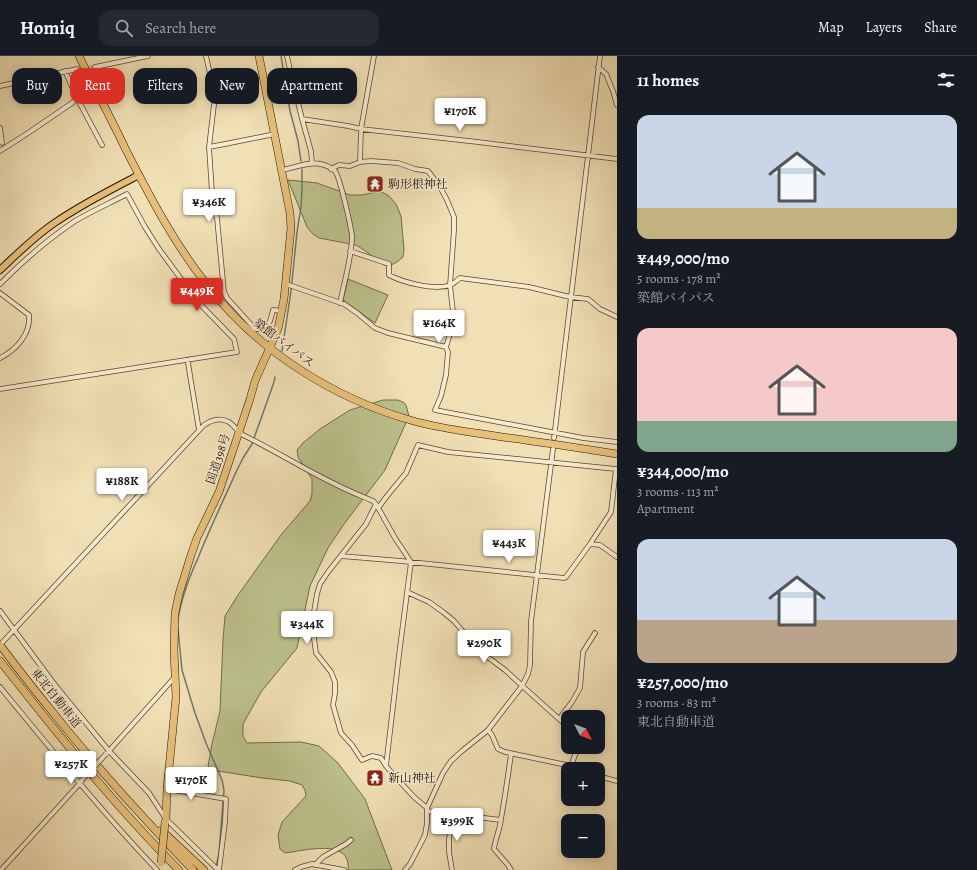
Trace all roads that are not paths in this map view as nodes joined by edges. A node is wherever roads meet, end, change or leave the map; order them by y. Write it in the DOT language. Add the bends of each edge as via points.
graph roads {
  1 [pos="79,56"];
  2 [pos="147,56"];
  3 [pos="206,56"];
  4 [pos="259,56"];
  5 [pos="287,56"];
  6 [pos="374,56"];
  7 [pos="600,56"];
  8 [pos="95,66"];
  9 [pos="598,67"];
  10 [pos="70,70"];
  11 [pos="65,71"];
  12 [pos="70,82"];
  13 [pos="0,86"];
  14 [pos="71,104"];
  15 [pos="80,104"];
  16 [pos="617,105"];
  17 [pos="302,119"];
  18 [pos="0,128"];
  19 [pos="361,129"];
  20 [pos="275,134"];
  21 [pos="12,142"];
  22 [pos="1,143"];
  23 [pos="102,145"];
  24 [pos="209,147"];
  25 [pos="0,151"];
  26 [pos="588,156"];
  27 [pos="617,160"];
  28 [pos="360,162"];
  29 [pos="312,163"];
  30 [pos="331,169"];
  31 [pos="282,170"];
  32 [pos="139,175"];
  33 [pos="350,251"];
  34 [pos="0,270"];
  35 [pos="0,284"];
  36 [pos="288,285"];
  37 [pos="450,286"];
  38 [pos="0,293"];
  39 [pos="570,297"];
  40 [pos="340,302"];
  41 [pos="282,311"];
  42 [pos="617,317"];
  43 [pos="446,347"];
  44 [pos="269,348"];
  45 [pos="0,358"];
  46 [pos="190,359"];
  47 [pos="0,389"];
  48 [pos="199,430"];
  49 [pos="238,432"];
  50 [pos="555,432"];
  51 [pos="554,438"];
  52 [pos="617,442"];
  53 [pos="552,449"];
  54 [pos="617,454"];
  55 [pos="551,463"];
  56 [pos="377,506"];
  57 [pos="590,544"];
  58 [pos="341,556"];
  59 [pos="617,557"];
  60 [pos="411,562"];
  61 [pos="537,575"];
  62 [pos="407,592"];
  63 [pos="0,611"];
  64 [pos="13,631"];
  65 [pos="595,633"];
  66 [pos="0,645"];
  67 [pos="0,661"];
  68 [pos="175,678"];
  69 [pos="522,686"];
  70 [pos="0,687"];
  71 [pos="559,719"];
  72 [pos="488,730"];
  73 [pos="108,752"];
  74 [pos="511,754"];
  75 [pos="561,764"];
  76 [pos="386,766"];
  77 [pos="605,778"];
  78 [pos="617,781"];
  79 [pos="81,782"];
  80 [pos="167,789"];
  81 [pos="128,800"];
  82 [pos="427,810"];
  83 [pos="453,815"];
  84 [pos="128,816"];
  85 [pos="501,820"];
  86 [pos="166,821"];
  87 [pos="351,840"];
  88 [pos="315,865"];
  89 [pos="159,868"];
  90 [pos="1,870"];
  91 [pos="172,870"];
  92 [pos="179,870"];
  93 [pos="192,870"];
  94 [pos="204,870"];
  95 [pos="218,870"];
  96 [pos="295,870"];
  97 [pos="344,870"];
  98 [pos="405,870"];
  99 [pos="452,870"];
  100 [pos="511,870"];
  1 -- 32 [label="highway, 築館バイパス"];
  2 -- 8 [label="street"];
  3 -- 24 [label="street" via="215,96"];
  4 -- 20 [label="highway, 国道398号"];
  5 -- 17 [label="street" via="292,86"];
  6 -- 19 [label="street"];
  7 -- 9 [label="street"];
  9 -- 16 [label="street" via="606,74"];
  9 -- 26 [label="street"];
  10 -- 11 [label="street"];
  11 -- 12 [label="street"];
  11 -- 13 [label="street"];
  14 -- 21 [label="street"];
  15 -- 23 [label="street"];
  17 -- 19 [label="street"];
  17 -- 29 [label="street"];
  18 -- 22 [label="street"];
  19 -- 26 [label="street"];
  19 -- 28 [label="street"];
  20 -- 24 [label="street"];
  20 -- 31 [label="highway, 国道398号"];
  21 -- 22 [label="street"];
  21 -- 25 [label="street"];
  24 -- 41 [label="street" via="213,208 217,218 224,292 256,329 262,330 267,327 273,310"];
  26 -- 27 [label="street"];
  26 -- 39 [label="street"];
  28 -- 30 [label="street" via="350,166 339,165"];
  28 -- 37 [label="street" via="398,163 428,171 433,177 454,217"];
  29 -- 30 [label="street"];
  29 -- 31 [label="street"];
  30 -- 33 [label="street" via="338,177 346,208 352,236"];
  31 -- 36 [label="highway, 国道398号" via="290,213"];
  32 -- 34 [label="main road" via="54,223"];
  32 -- 44 [label="highway, 築館バイパス" via="193,268 225,307"];
  33 -- 37 [label="street" via="389,264 389,275 396,279 418,286"];
  33 -- 40 [label="street"];
  35 -- 46 [label="street" via="39,248 77,220 127,194 159,249 198,302 234,339 236,352"];
  36 -- 40 [label="street"];
  36 -- 41 [label="highway, 国道398号"];
  37 -- 39 [label="street" via="460,278 530,287"];
  37 -- 43 [label="street" via="454,321"];
  38 -- 45 [label="street" via="29,315 30,323 24,338 13,350"];
  39 -- 42 [label="street" via="588,299 600,309"];
  39 -- 50 [label="street"];
  40 -- 43 [label="street" via="375,328 388,334"];
  41 -- 44 [label="highway, 国道398号" via="278,329"];
  43 -- 50 [label="street" via="446,375 435,410"];
  44 -- 49 [label="highway, 国道398号"];
  44 -- 54 [label="highway, 築館バイパス" via="328,387 362,403 410,420 465,432"];
  46 -- 47 [label="street"];
  46 -- 48 [label="street" via="188,363"];
  48 -- 49 [label="street" via="212,420 220,420 233,424"];
  48 -- 64 [label="street"];
  49 -- 56 [label="street" via="334,484 373,500"];
  49 -- 68 [label="highway, 国道398号" via="219,492 190,555 179,594 175,613"];
  50 -- 51 [label="street"];
  50 -- 52 [label="street"];
  53 -- 55 [label="street"];
  55 -- 56 [label="street" via="448,452 418,446 406,474"];
  55 -- 57 [label="street" via="616,469 611,512"];
  55 -- 61 [label="street"];
  56 -- 58 [label="street"];
  56 -- 60 [label="street"];
  57 -- 59 [label="street" via="600,545"];
  57 -- 61 [label="street" via="566,577"];
  58 -- 60 [label="street"];
  58 -- 76 [label="street" via="320,584 316,594 312,624 316,652 335,682 333,705 341,732 362,760 372,756 381,758"];
  60 -- 61 [label="street"];
  60 -- 62 [label="street"];
  61 -- 69 [label="street" via="531,621 530,666"];
  62 -- 69 [label="street" via="443,612 485,655"];
  62 -- 76 [label="street"];
  63 -- 64 [label="street"];
  64 -- 66 [label="street"];
  64 -- 73 [label="street"];
  65 -- 71 [label="street" via="583,652 580,688"];
  66 -- 81 [label="highway, 東北自動車道" via="55,715"];
  67 -- 84 [label="highway, 東北自動車道"];
  68 -- 73 [label="street"];
  68 -- 80 [label="highway, 国道398号" via="176,697"];
  69 -- 71 [label="street"];
  69 -- 72 [label="street"];
  70 -- 79 [label="street"];
  72 -- 74 [label="street" via="498,749"];
  72 -- 82 [label="street" via="451,761"];
  73 -- 79 [label="street, bridge"];
  73 -- 86 [label="street" via="149,794"];
  74 -- 75 [label="street"];
  74 -- 85 [label="street"];
  76 -- 82 [label="street"];
  77 -- 78 [label="street"];
  79 -- 89 [label="street" via="138,850"];
  79 -- 90 [label="street"];
  80 -- 86 [label="highway, 国道398号"];
  80 -- 95 [label="street" via="226,799"];
  81 -- 93 [label="highway, 東北自動車道"];
  81 -- 94 [label="highway"];
  82 -- 83 [label="street"];
  82 -- 98 [label="street" via="425,835"];
  83 -- 85 [label="street"];
  83 -- 99 [label="street" via="449,839"];
  84 -- 91 [label="highway"];
  84 -- 92 [label="highway, 東北自動車道"];
  85 -- 100 [label="street" via="494,850"];
  86 -- 89 [label="highway, 国道398号, bridge"];
  86 -- 95 [label="street"];
  87 -- 88 [label="street" via="323,857"];
  88 -- 96 [label="street"];
  88 -- 97 [label="street"];
}
